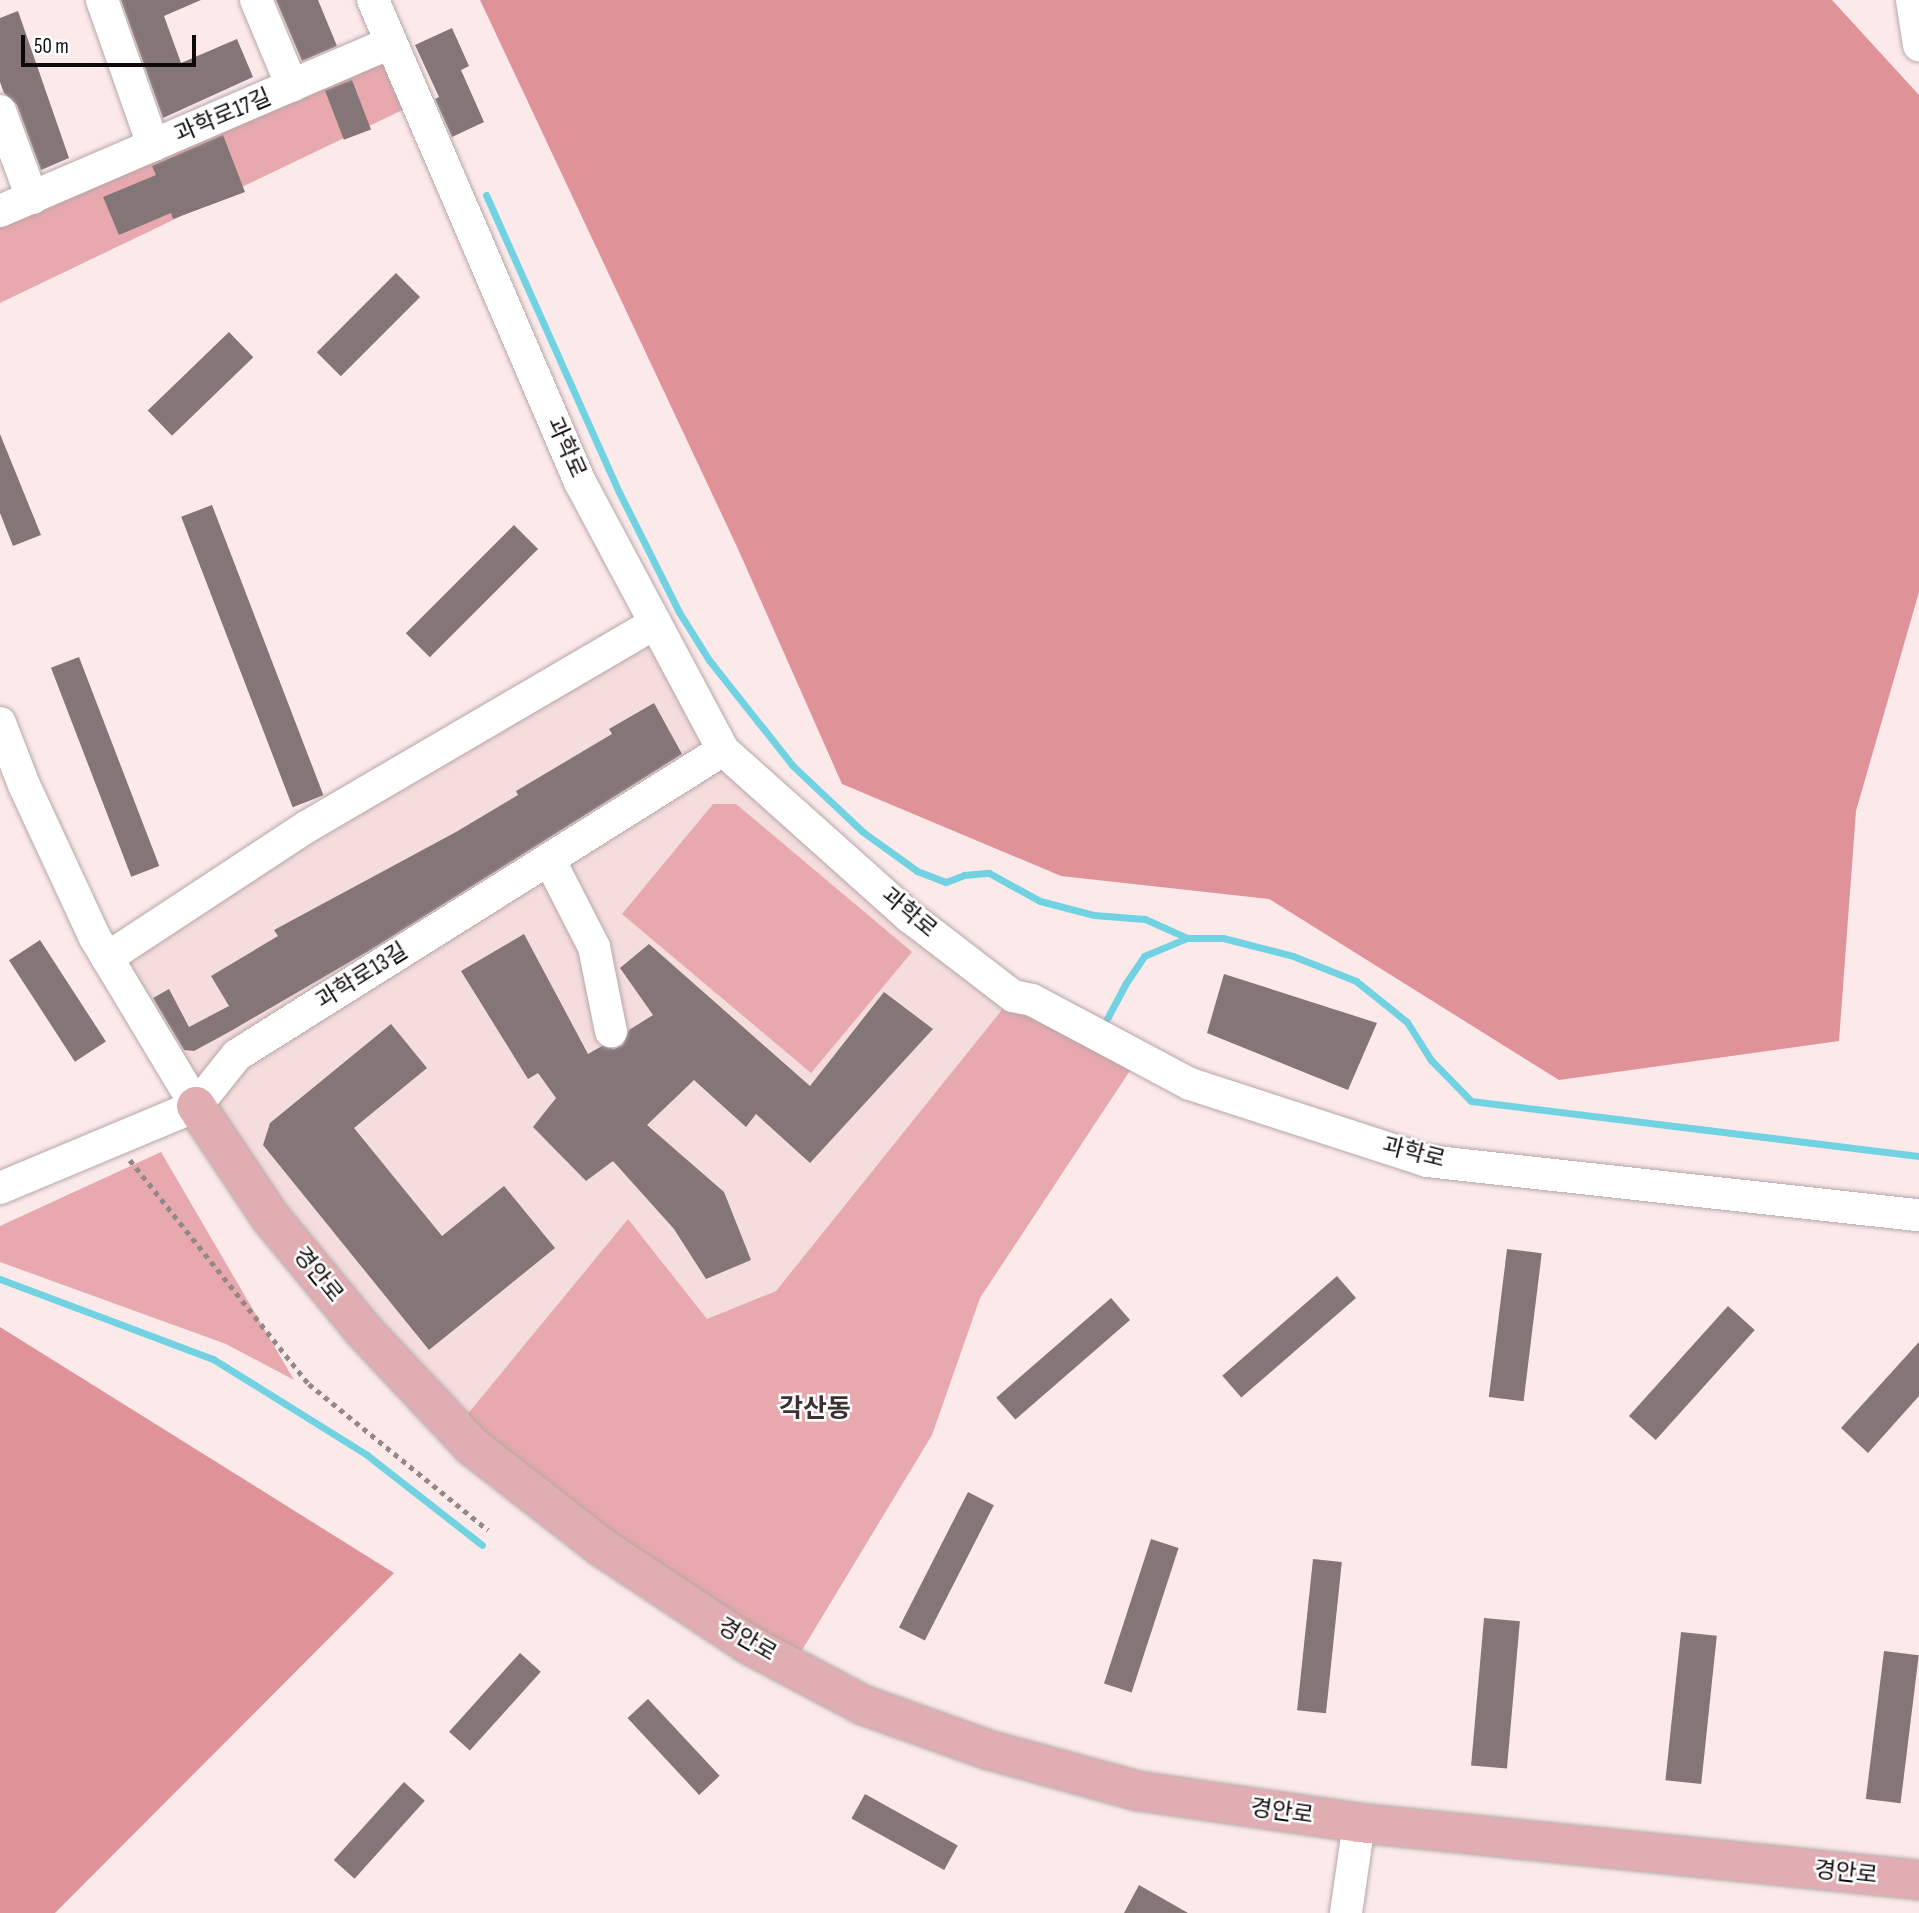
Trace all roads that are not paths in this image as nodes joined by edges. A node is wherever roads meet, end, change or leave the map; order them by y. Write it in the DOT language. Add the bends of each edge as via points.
graph roads {
  1 [pos="102,0"];
  2 [pos="256,0"];
  3 [pos="373,0"];
  4 [pos="1912,0"];
  5 [pos="391,43"];
  6 [pos="1919,45"];
  7 [pos="292,86"];
  8 [pos="0,111"];
  9 [pos="153,145"];
  10 [pos="32,198"];
  11 [pos="0,211"];
  12 [pos="655,623"];
  13 [pos="0,723"];
  14 [pos="723,750"];
  15 [pos="549,859"];
  16 [pos="107,958"];
  17 [pos="611,1031"];
  18 [pos="196,1106"];
  19 [pos="0,1188"];
  20 [pos="1919,1215"];
  21 [pos="1359,1823"];
  22 [pos="1919,1880"];
  23 [pos="1346,1913"];
  1 -- 9 [label="street, 과학로17길"];
  2 -- 7 [label="street, 과학로17길"];
  3 -- 5 [label="street, 과학로"];
  4 -- 6 [label="street"];
  5 -- 7 [label="street, 과학로17길"];
  5 -- 12 [label="street, 과학로" via="580,482"];
  7 -- 9 [label="street, 과학로17길"];
  8 -- 10 [label="street"];
  9 -- 10 [label="street, 과학로17길"];
  10 -- 11 [label="street, 과학로17길"];
  12 -- 14 [label="street, 과학로"];
  12 -- 16 [label="street" via="307,826"];
  13 -- 16 [label="street, 경안로" via="24,785"];
  14 -- 15 [label="street, 과학로13길"];
  14 -- 20 [label="street, 과학로" via="910,917 1013,996 1032,1000 1190,1084 1427,1161"];
  15 -- 17 [label="street" via="594,947"];
  15 -- 18 [label="street, 과학로13길" via="237,1055"];
  16 -- 18 [label="street, 경안로"];
  18 -- 19 [label="street, 과학로13길"];
  18 -- 21 [label="main road, 경안로" via="270,1217 363,1330 473,1447 600,1546 748,1644 863,1705 989,1750 1138,1791"];
  21 -- 22 [label="main road, 경안로"];
  21 -- 23 [label="street"];
}
